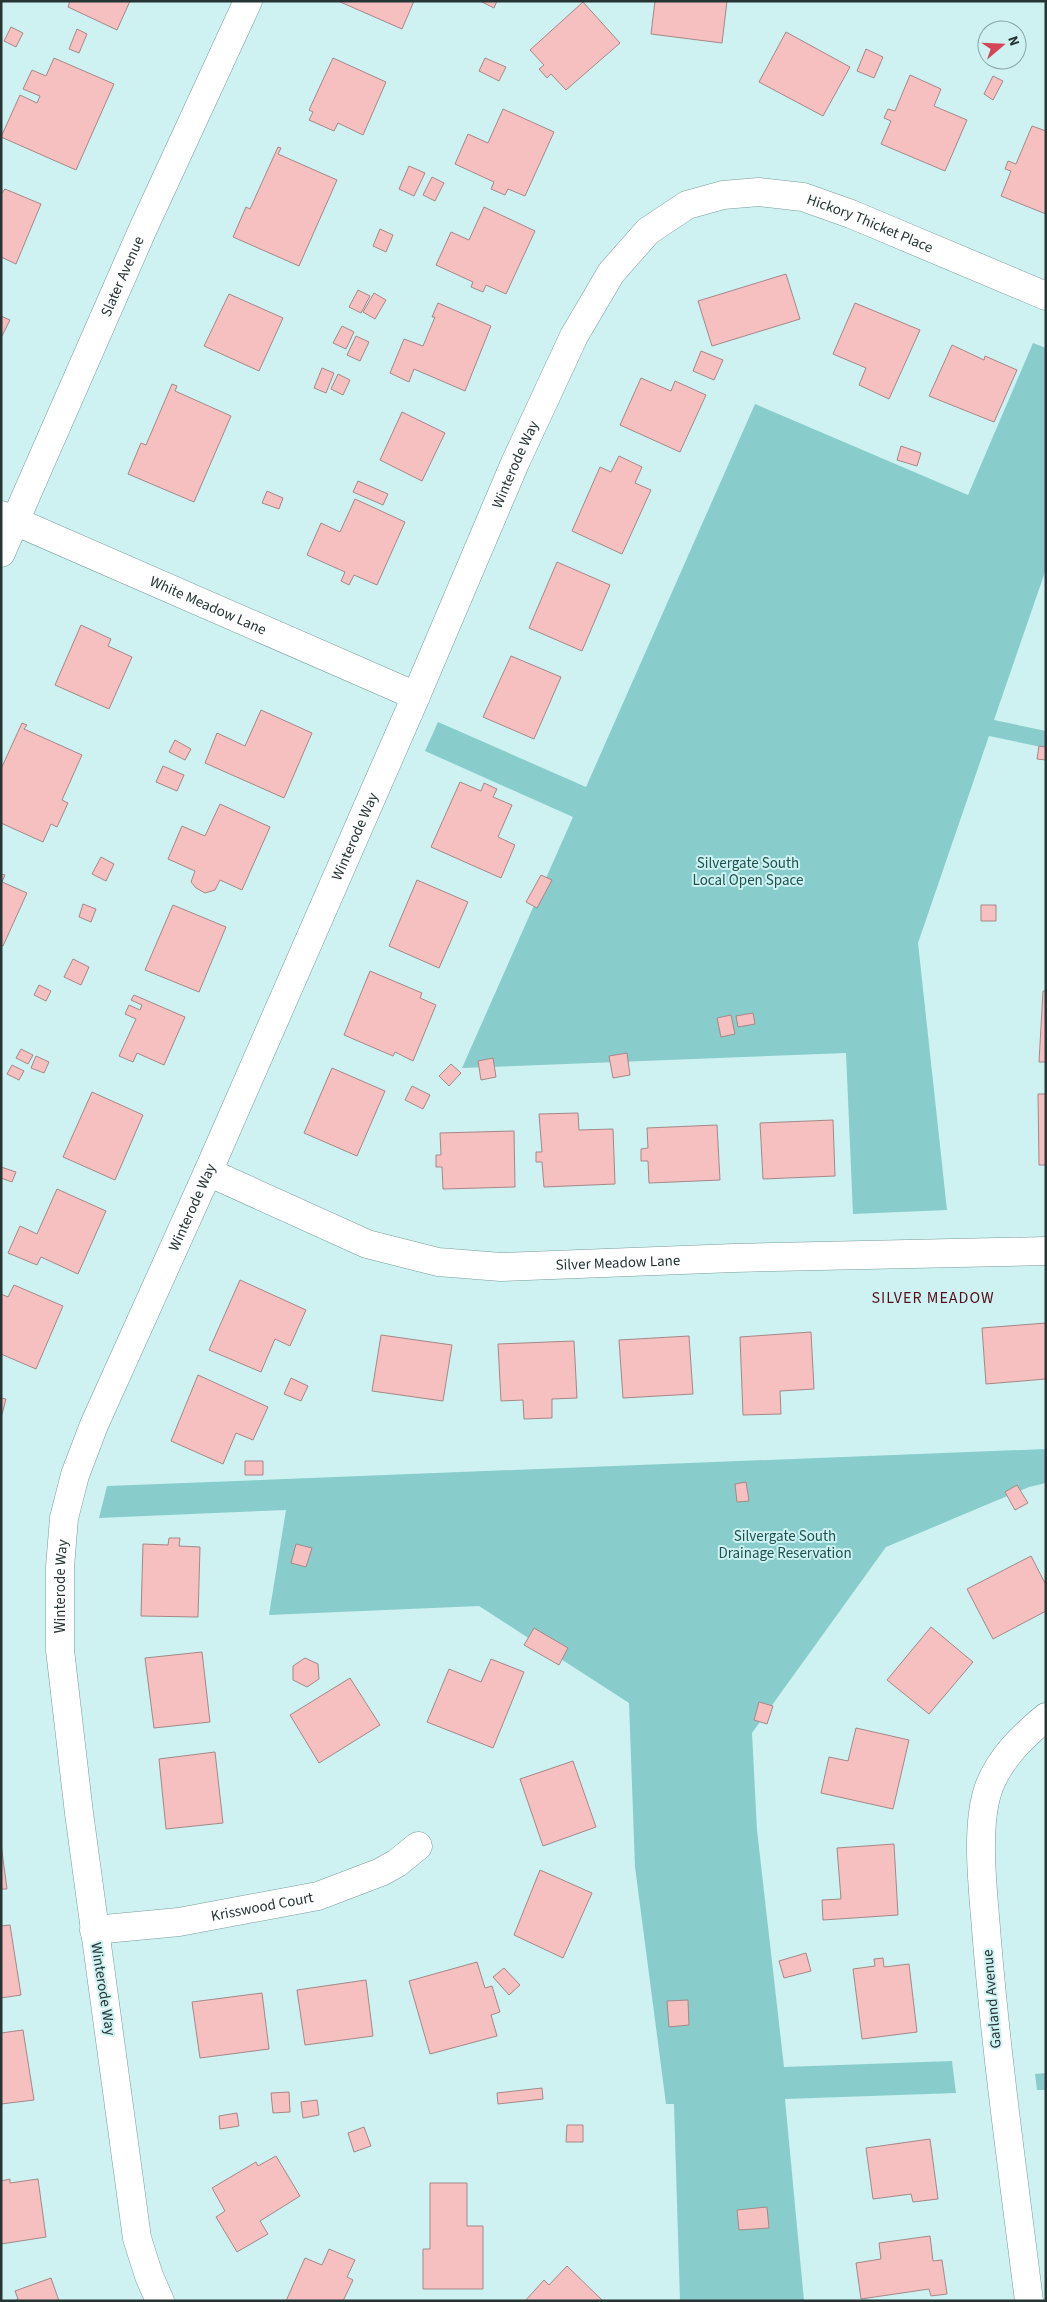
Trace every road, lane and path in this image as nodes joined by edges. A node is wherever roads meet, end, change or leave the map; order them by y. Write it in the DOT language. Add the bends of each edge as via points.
graph roads {
  1 [pos="248,1"];
  2 [pos="687,205"];
  3 [pos="1046,296"];
  4 [pos="8,518"];
  5 [pos="1,553"];
  6 [pos="416,696"];
  7 [pos="208,1172"];
  8 [pos="1046,1251"];
  9 [pos="1046,1717"];
  10 [pos="418,1846"];
  11 [pos="94,1930"];
  12 [pos="160,2301"];
  13 [pos="1029,2301"];
  1 -- 4 [label="street, Slater Avenue"];
  2 -- 3 [label="street, Hickory Thicket Place" via="723,195 759,192 803,197"];
  2 -- 6 [label="street, Winterode Way" via="648,231 611,273 574,336 514,463"];
  4 -- 5 [label="street, Slater Avenue"];
  4 -- 6 [label="street, White Meadow Lane"];
  6 -- 7 [label="street, Winterode Way"];
  7 -- 8 [label="street, Silver Meadow Lane" via="367,1244 438,1262 501,1267"];
  7 -- 11 [label="street, Winterode Way" via="94,1425 64,1518 60,1567 60,1650"];
  9 -- 13 [label="street, Garland Avenue" via="1018,1740 1000,1768 990,1787 982,1819 983,1891 995,2035"];
  10 -- 11 [label="street, Krisswood Court" via="381,1872 318,1896 179,1922"];
  11 -- 12 [label="street, Winterode Way" via="136,2229 149,2276"];
}
